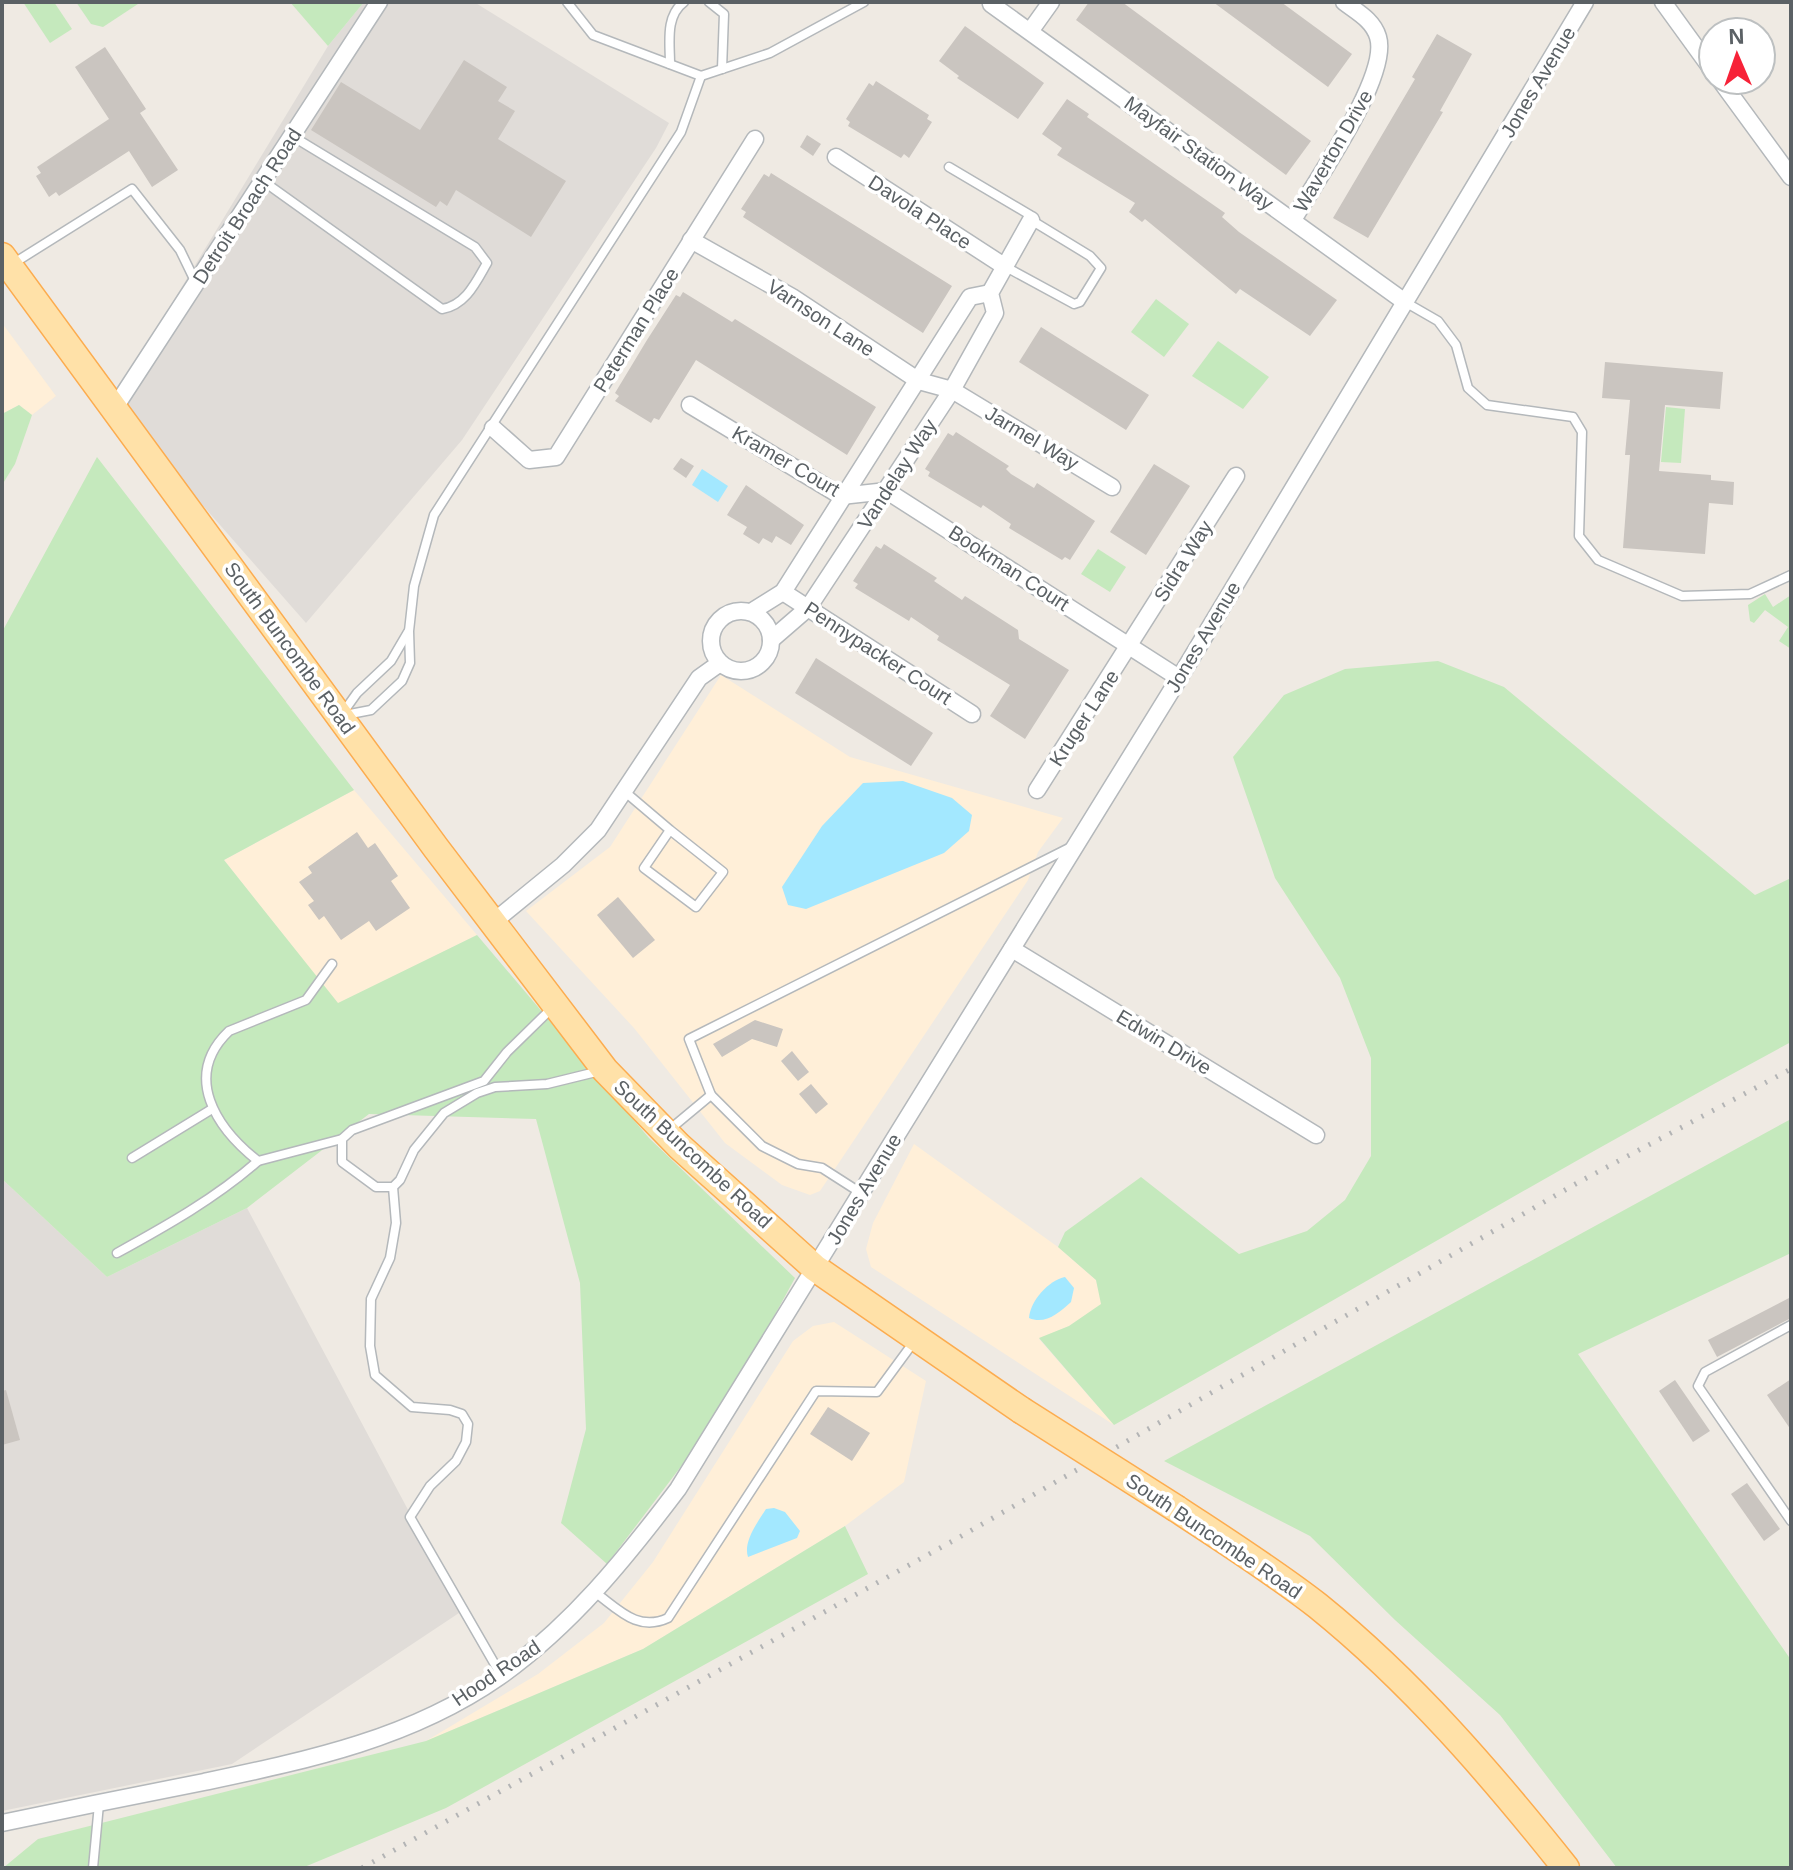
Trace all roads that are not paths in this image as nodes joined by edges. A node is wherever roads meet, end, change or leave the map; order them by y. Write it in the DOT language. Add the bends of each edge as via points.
graph roads {
  1 [pos="379,2"];
  2 [pos="567,2"];
  3 [pos="684,2"];
  4 [pos="709,2"];
  5 [pos="864,2"];
  6 [pos="1051,2"];
  7 [pos="1344,2"];
  8 [pos="1585,2"];
  9 [pos="1663,2"];
  10 [pos="991,4"];
  11 [pos="1031,30"];
  12 [pos="1697,49"];
  13 [pos="670,64"];
  14 [pos="722,69"];
  15 [pos="701,76"];
  16 [pos="1732,96"];
  17 [pos="292,136"];
  18 [pos="755,139"];
  19 [pos="836,157"];
  20 [pos="949,167"];
  21 [pos="1791,177"];
  22 [pos="263,181"];
  23 [pos="1031,220"];
  24 [pos="1293,220"];
  25 [pos="691,240"];
  26 [pos="6,261"];
  27 [pos="1004,266"];
  28 [pos="196,284"];
  29 [pos="990,293"];
  30 [pos="1405,302"];
  31 [pos="919,381"];
  32 [pos="952,390"];
  33 [pos="690,405"];
  34 [pos="114,409"];
  35 [pos="493,428"];
  36 [pos="1236,476"];
  37 [pos="1112,487"];
  38 [pos="887,491"];
  39 [pos="841,496"];
  40 [pos="1791,575"];
  41 [pos="783,592"];
  42 [pos="808,608"];
  43 [pos="751,612"];
  44 [pos="409,631"];
  45 [pos="771,640"];
  46 [pos="1130,645"];
  47 [pos="720,663"];
  48 [pos="1179,678"];
  49 [pos="972,714"];
  50 [pos="340,716"];
  51 [pos="1037,790"];
  52 [pos="624,791"];
  53 [pos="670,830"];
  54 [pos="1075,845"];
  55 [pos="492,923"];
  56 [pos="1012,949"];
  57 [pos="332,964"];
  58 [pos="554,1006"];
  59 [pos="605,1070"];
  60 [pos="476,1089"];
  61 [pos="711,1095"];
  62 [pos="212,1109"];
  63 [pos="665,1133"];
  64 [pos="1316,1135"];
  65 [pos="342,1139"];
  66 [pos="132,1158"];
  67 [pos="258,1161"];
  68 [pos="393,1187"];
  69 [pos="861,1193"];
  70 [pos="117,1253"];
  71 [pos="815,1268"];
  72 [pos="1791,1325"];
  73 [pos="916,1339"];
  74 [pos="1791,1521"];
  75 [pos="596,1593"];
  76 [pos="501,1675"];
  77 [pos="99,1803"];
  78 [pos="2,1823"];
  79 [pos="93,1868"];
  80 [pos="1566,1868"];
  1 -- 17 [label="street, Detroit Broach Road"];
  2 -- 13 [label="lane" via="593,35"];
  3 -- 13 [label="lane" via="671,21"];
  4 -- 14 [label="lane" via="724,14"];
  5 -- 14 [label="lane" via="770,53"];
  6 -- 11 [label="street"];
  7 -- 24 [label="street, Waverton Drive" via="1371,22 1381,55 1370,88"];
  8 -- 30 [label="street, Jones Avenue"];
  9 -- 12 [label="street"];
  10 -- 11 [label="street, Mayfair Station Way"];
  11 -- 24 [label="street, Mayfair Station Way"];
  13 -- 15 [label="lane"];
  14 -- 15 [label="lane"];
  15 -- 35 [label="lane" via="681,132"];
  16 -- 21 [label="street"];
  17 -- 22 [label="street, Detroit Broach Road"];
  17 -- 22 [label="lane" via="475,247 487,263 473,289 455,307 442,309"];
  18 -- 25 [label="street, Peterman Place"];
  19 -- 27 [label="street, Davola Place"];
  20 -- 23 [label="lane"];
  22 -- 28 [label="street, Detroit Broach Road"];
  23 -- 27 [label="street, Vandelay Way"];
  23 -- 27 [label="lane" via="1101,268 1074,304"];
  24 -- 30 [label="street, Mayfair Station Way"];
  25 -- 31 [label="street, Varnson Lane" via="792,297"];
  25 -- 35 [label="street, Peterman Place" via="556,457 529,460"];
  26 -- 28 [label="lane" via="132,189 180,250"];
  26 -- 34 [label="main road, South Buncombe Road"];
  27 -- 29 [label="street, Vandelay Way"];
  28 -- 34 [label="street, Detroit Broach Road"];
  29 -- 31 [label="street, Vandelay Way" via="970,297"];
  29 -- 32 [label="street, Vandelay Way" via="995,313"];
  30 -- 40 [label="lane" via="1438,321 1456,345 1468,388 1487,405 1573,417 1582,432 1579,536 1598,560 1682,596 1750,594"];
  30 -- 48 [label="street, Jones Avenue"];
  31 -- 32 [label="street, Varnson Lane"];
  31 -- 39 [label="street, Vandelay Way"];
  32 -- 37 [label="street, Jarmel Way"];
  32 -- 38 [label="street, Vandelay Way"];
  33 -- 39 [label="street, Kramer Court"];
  34 -- 50 [label="main road, South Buncombe Road"];
  35 -- 44 [label="lane" via="434,515 414,586"];
  36 -- 46 [label="street, Sidra Way"];
  38 -- 39 [label="street, Kramer Court"];
  38 -- 42 [label="street, Vandelay Way"];
  38 -- 46 [label="street, Bookman Court"];
  39 -- 41 [label="street, Vandelay Way"];
  41 -- 42 [label="street, Pennypacker Court"];
  41 -- 43 [label="street, Vandelay Way"];
  42 -- 45 [label="street, Vandelay Way"];
  42 -- 49 [label="street, Pennypacker Court"];
  43 -- 45 [label="street" via="765,623"];
  43 -- 47 [label="street" via="730,612 714,625 710,645"];
  44 -- 50 [label="lane" via="391,661"];
  44 -- 50 [label="lane" via="410,663 402,681 371,710"];
  45 -- 47 [label="street" via="758,666 738,671"];
  46 -- 48 [label="street, Bookman Court"];
  46 -- 51 [label="street, Kruger Lane"];
  47 -- 52 [label="street" via="699,678"];
  48 -- 54 [label="street, Jones Avenue"];
  50 -- 55 [label="main road, South Buncombe Road"];
  52 -- 53 [label="lane"];
  52 -- 55 [label="street" via="598,830"];
  53 -- 53 [label="lane" via="644,868 696,907 723,872"];
  54 -- 56 [label="street, Jones Avenue"];
  54 -- 61 [label="lane" via="689,1039"];
  55 -- 58 [label="main road, South Buncombe Road"];
  56 -- 64 [label="street, Edwin Drive"];
  56 -- 69 [label="street, Jones Avenue"];
  57 -- 62 [label="lane" via="306,1000 220,1039 206,1089"];
  58 -- 59 [label="main road, South Buncombe Road"];
  58 -- 60 [label="lane"];
  59 -- 60 [label="lane" via="547,1084"];
  59 -- 63 [label="main road, South Buncombe Road"];
  60 -- 65 [label="lane" via="352,1130"];
  60 -- 68 [label="lane" via="444,1113"];
  61 -- 63 [label="lane"];
  61 -- 69 [label="lane" via="762,1146 798,1164 822,1168"];
  62 -- 66 [label="lane"];
  62 -- 67 [label="lane" via="238,1145"];
  63 -- 71 [label="main road, South Buncombe Road"];
  65 -- 67 [label="lane"];
  65 -- 68 [label="lane" via="342,1162 376,1187"];
  67 -- 70 [label="lane" via="172,1222"];
  68 -- 76 [label="lane" via="396,1223 390,1258 371,1299 375,1375 412,1407 450,1410 462,1414 468,1424 456,1461 430,1486 410,1517"];
  69 -- 71 [label="street, Jones Avenue"];
  71 -- 73 [label="main road, South Buncombe Road"];
  71 -- 75 [label="street, Hood Road" via="678,1489"];
  72 -- 74 [label="lane" via="1705,1372 1698,1386"];
  73 -- 75 [label="lane" via="877,1392 816,1391 668,1618 653,1625 635,1622"];
  73 -- 80 [label="main road, South Buncombe Road, bridge" via="1317,1605 1368,1648 1464,1746"];
  75 -- 76 [label="street, Hood Road"];
  76 -- 77 [label="street, Hood Road" via="427,1718 320,1758"];
  77 -- 78 [label="street, Hood Road"];
  77 -- 79 [label="lane"];
}
